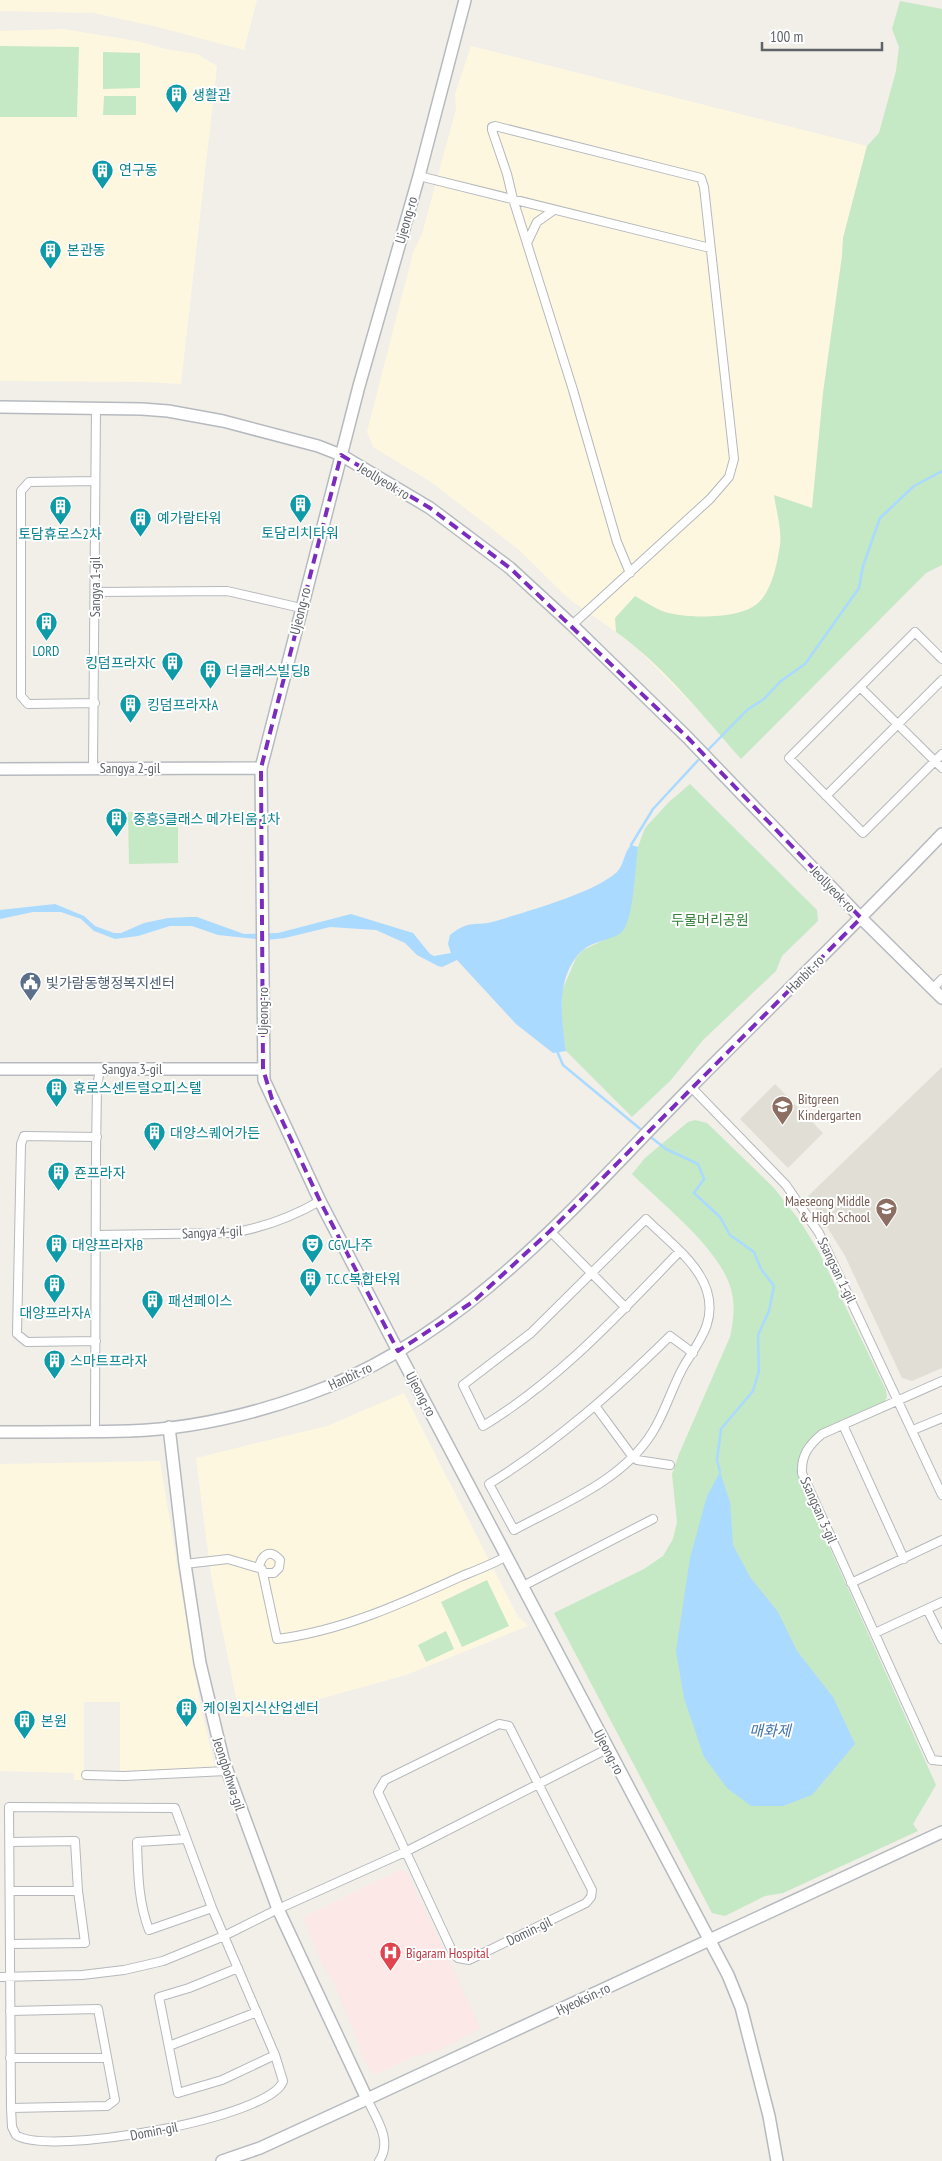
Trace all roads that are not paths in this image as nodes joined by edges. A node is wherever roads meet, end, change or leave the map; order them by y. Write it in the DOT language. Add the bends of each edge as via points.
graph roads {
  1 [pos="465,0"];
  2 [pos="418,176"];
  3 [pos="513,199"];
  4 [pos="554,210"];
  5 [pos="526,243"];
  6 [pos="710,248"];
  7 [pos="0,407"];
  8 [pos="96,407"];
  9 [pos="341,455"];
  10 [pos="95,481"];
  11 [pos="630,574"];
  12 [pos="95,592"];
  13 [pos="301,608"];
  14 [pos="572,625"];
  15 [pos="942,659"];
  16 [pos="942,680"];
  17 [pos="860,687"];
  18 [pos="95,703"];
  19 [pos="898,724"];
  20 [pos="942,754"];
  21 [pos="935,761"];
  22 [pos="94,768"];
  23 [pos="261,768"];
  24 [pos="942,768"];
  25 [pos="0,770"];
  26 [pos="826,796"];
  27 [pos="942,834"];
  28 [pos="861,918"];
  29 [pos="942,979"];
  30 [pos="932,989"];
  31 [pos="942,998"];
  32 [pos="0,1069"];
  33 [pos="263,1069"];
  34 [pos="100,1070"];
  35 [pos="691,1087"];
  36 [pos="96,1138"];
  37 [pos="320,1200"];
  38 [pos="550,1231"];
  39 [pos="97,1235"];
  40 [pos="680,1252"];
  41 [pos="592,1275"];
  42 [pos="626,1308"];
  43 [pos="96,1340"];
  44 [pos="398,1351"];
  45 [pos="694,1353"];
  46 [pos="942,1381"];
  47 [pos="898,1399"];
  48 [pos="596,1407"];
  49 [pos="942,1418"];
  50 [pos="843,1425"];
  51 [pos="169,1427"];
  52 [pos="913,1430"];
  53 [pos="95,1431"];
  54 [pos="0,1432"];
  55 [pos="632,1456"];
  56 [pos="670,1465"];
  57 [pos="942,1495"];
  58 [pos="653,1519"];
  59 [pos="942,1540"];
  60 [pos="508,1556"];
  61 [pos="904,1558"];
  62 [pos="185,1564"];
  63 [pos="852,1583"];
  64 [pos="523,1586"];
  65 [pos="942,1602"];
  66 [pos="927,1609"];
  67 [pos="875,1633"];
  68 [pos="942,1639"];
  69 [pos="607,1749"];
  70 [pos="942,1761"];
  71 [pos="226,1771"];
  72 [pos="86,1775"];
  73 [pos="539,1783"];
  74 [pos="942,1832"];
  75 [pos="186,1839"];
  76 [pos="10,1842"];
  77 [pos="405,1852"];
  78 [pos="10,1891"];
  79 [pos="78,1891"];
  80 [pos="212,1908"];
  81 [pos="278,1909"];
  82 [pos="224,1936"];
  83 [pos="710,1940"];
  84 [pos="10,1944"];
  85 [pos="238,1968"];
  86 [pos="0,1977"];
  87 [pos="10,1978"];
  88 [pos="10,2011"];
  89 [pos="257,2012"];
  90 [pos="169,2046"];
  91 [pos="276,2055"];
  92 [pos="10,2058"];
  93 [pos="107,2058"];
  94 [pos="368,2099"];
  95 [pos="11,2108"];
  96 [pos="222,2161"];
  97 [pos="379,2161"];
  98 [pos="777,2161"];
  1 -- 2 [label="street, Ujeong-ro"];
  2 -- 3 [label="street"];
  2 -- 9 [label="street, Ujeong-ro"];
  3 -- 4 [label="street"];
  3 -- 5 [label="street"];
  3 -- 6 [label="street" via="492,130 495,126 700,178 704,187"];
  4 -- 5 [label="street" via="537,222"];
  4 -- 6 [label="street"];
  5 -- 11 [label="street" via="617,542"];
  6 -- 11 [label="street" via="734,459 729,477"];
  7 -- 8 [label="street, Jeollyeok-ro"];
  8 -- 9 [label="street, Jeollyeok-ro" via="195,415"];
  8 -- 10 [label="street, Sangya 1-gil"];
  9 -- 13 [label="street, Ujeong-ro"];
  9 -- 14 [label="street, Jeollyeok-ro" via="430,508 510,568"];
  10 -- 12 [label="street, Sangya 1-gil"];
  10 -- 18 [label="street" via="29,482 21,491 21,696 28,704"];
  11 -- 14 [label="street"];
  12 -- 13 [label="street" via="227,591"];
  12 -- 18 [label="street, Sangya 1-gil"];
  13 -- 23 [label="street, Ujeong-ro"];
  14 -- 28 [label="street, Jeollyeok-ro" via="686,737"];
  15 -- 17 [label="street" via="915,632"];
  16 -- 19 [label="street"];
  17 -- 19 [label="street"];
  17 -- 26 [label="street" via="788,758"];
  18 -- 22 [label="street, Sangya 1-gil"];
  19 -- 21 [label="street"];
  19 -- 26 [label="street"];
  20 -- 21 [label="street"];
  21 -- 24 [label="street"];
  21 -- 26 [label="street" via="862,833"];
  22 -- 23 [label="street, Sangya 2-gil"];
  22 -- 25 [label="street, Sangya 2-gil"];
  23 -- 33 [label="street, Ujeong-ro"];
  27 -- 28 [label="street, Hanbit-ro"];
  28 -- 30 [label="street, Jeollyeok-ro"];
  28 -- 35 [label="street, Hanbit-ro"];
  29 -- 30 [label="street"];
  30 -- 31 [label="street, Jeollyeok-ro"];
  32 -- 34 [label="street, Sangya 3-gil"];
  33 -- 34 [label="street, Sangya 3-gil"];
  33 -- 37 [label="street, Ujeong-ro" via="272,1099"];
  34 -- 36 [label="street"];
  35 -- 38 [label="street, Hanbit-ro"];
  35 -- 47 [label="street, Ssangsan 1-gil" via="776,1174 809,1216"];
  36 -- 39 [label="street"];
  36 -- 43 [label="street" via="24,1136 21,1144 17,1334 27,1342"];
  37 -- 39 [label="street, Sangya 4-gil" via="278,1221 251,1230"];
  37 -- 44 [label="street, Ujeong-ro"];
  38 -- 41 [label="street"];
  38 -- 44 [label="street, Hanbit-ro" via="474,1301"];
  39 -- 43 [label="street"];
  40 -- 41 [label="street" via="646,1219"];
  40 -- 42 [label="street"];
  40 -- 45 [label="street" via="700,1275 710,1304 708,1325"];
  41 -- 42 [label="street"];
  41 -- 42 [label="street" via="531,1333 463,1385 483,1426 552,1378"];
  43 -- 53 [label="street"];
  44 -- 51 [label="street, Hanbit-ro" via="351,1377 307,1395 252,1412"];
  44 -- 60 [label="street, Ujeong-ro"];
  45 -- 48 [label="street" via="670,1336"];
  45 -- 55 [label="street" via="684,1365 653,1431"];
  46 -- 47 [label="street, Ssangsan 3-gil"];
  47 -- 50 [label="street, Ssangsan 3-gil"];
  47 -- 52 [label="street, Ssangsan 1-gil"];
  48 -- 55 [label="street"];
  48 -- 55 [label="street" via="545,1448 489,1484 514,1530 600,1484"];
  49 -- 52 [label="street"];
  50 -- 61 [label="street"];
  50 -- 63 [label="street, Ssangsan 3-gil" via="822,1434 810,1444 802,1473"];
  51 -- 53 [label="street, Hanbit-ro"];
  51 -- 62 [label="street, Jeongbohwa-gil"];
  52 -- 57 [label="street, Ssangsan 1-gil"];
  53 -- 54 [label="street, Hanbit-ro"];
  55 -- 56 [label="street" via="637,1460"];
  58 -- 64 [label="street"];
  59 -- 61 [label="street"];
  60 -- 62 [label="street" via="382,1611 338,1626 277,1639 261,1571 228,1558"];
  60 -- 64 [label="street, Ujeong-ro"];
  61 -- 63 [label="street"];
  62 -- 71 [label="street, Jeongbohwa-gil" via="200,1663"];
  63 -- 67 [label="street, Ssangsan 3-gil"];
  64 -- 69 [label="street, Ujeong-ro"];
  65 -- 66 [label="street"];
  66 -- 67 [label="street"];
  66 -- 68 [label="street"];
  67 -- 70 [label="street, Ssangsan 3-gil" via="932,1760"];
  69 -- 73 [label="street"];
  69 -- 83 [label="street, Ujeong-ro"];
  71 -- 72 [label="street"];
  71 -- 81 [label="street, Jeongbohwa-gil"];
  73 -- 77 [label="street"];
  73 -- 77 [label="street, Domin-gil" via="508,1726 499,1724 385,1780 379,1788 379,1797"];
  73 -- 77 [label="street, Domin-gil" via="591,1884 591,1897 586,1903 464,1960 454,1953"];
  74 -- 83 [label="street, Hyeoksin-ro"];
  75 -- 76 [label="street, Domin-gil" via="175,1808 9,1807"];
  75 -- 80 [label="street, Domin-gil"];
  75 -- 80 [label="street" via="137,1842 139,1892 145,1921 149,1930"];
  76 -- 78 [label="street, Domin-gil"];
  76 -- 79 [label="street" via="76,1841"];
  77 -- 81 [label="street"];
  78 -- 79 [label="street"];
  78 -- 84 [label="street, Domin-gil"];
  79 -- 84 [label="street" via="85,1943"];
  80 -- 82 [label="street, Domin-gil"];
  81 -- 82 [label="street"];
  81 -- 94 [label="street, Jeongbohwa-gil"];
  82 -- 85 [label="street, Domin-gil"];
  82 -- 87 [label="street" via="144,1967 82,1975"];
  83 -- 94 [label="street, Hyeoksin-ro"];
  83 -- 98 [label="street, Ujeong-ro" via="741,2007"];
  84 -- 87 [label="street, Domin-gil"];
  85 -- 89 [label="street, Domin-gil"];
  85 -- 90 [label="street" via="158,1997"];
  86 -- 87 [label="street"];
  87 -- 88 [label="street, Domin-gil"];
  88 -- 92 [label="street, Domin-gil"];
  88 -- 93 [label="street" via="98,2009"];
  89 -- 90 [label="street"];
  89 -- 91 [label="street, Domin-gil"];
  90 -- 91 [label="street" via="178,2093 222,2080"];
  91 -- 95 [label="street, Domin-gil" via="283,2080 275,2092 218,2115 152,2132 105,2138 29,2140 16,2135"];
  92 -- 93 [label="street"];
  92 -- 95 [label="street, Domin-gil"];
  93 -- 95 [label="street" via="115,2100 111,2105"];
  94 -- 96 [label="street, Hyeoksin-ro" via="260,2148"];
  94 -- 97 [label="street" via="384,2138 385,2149"];
}
